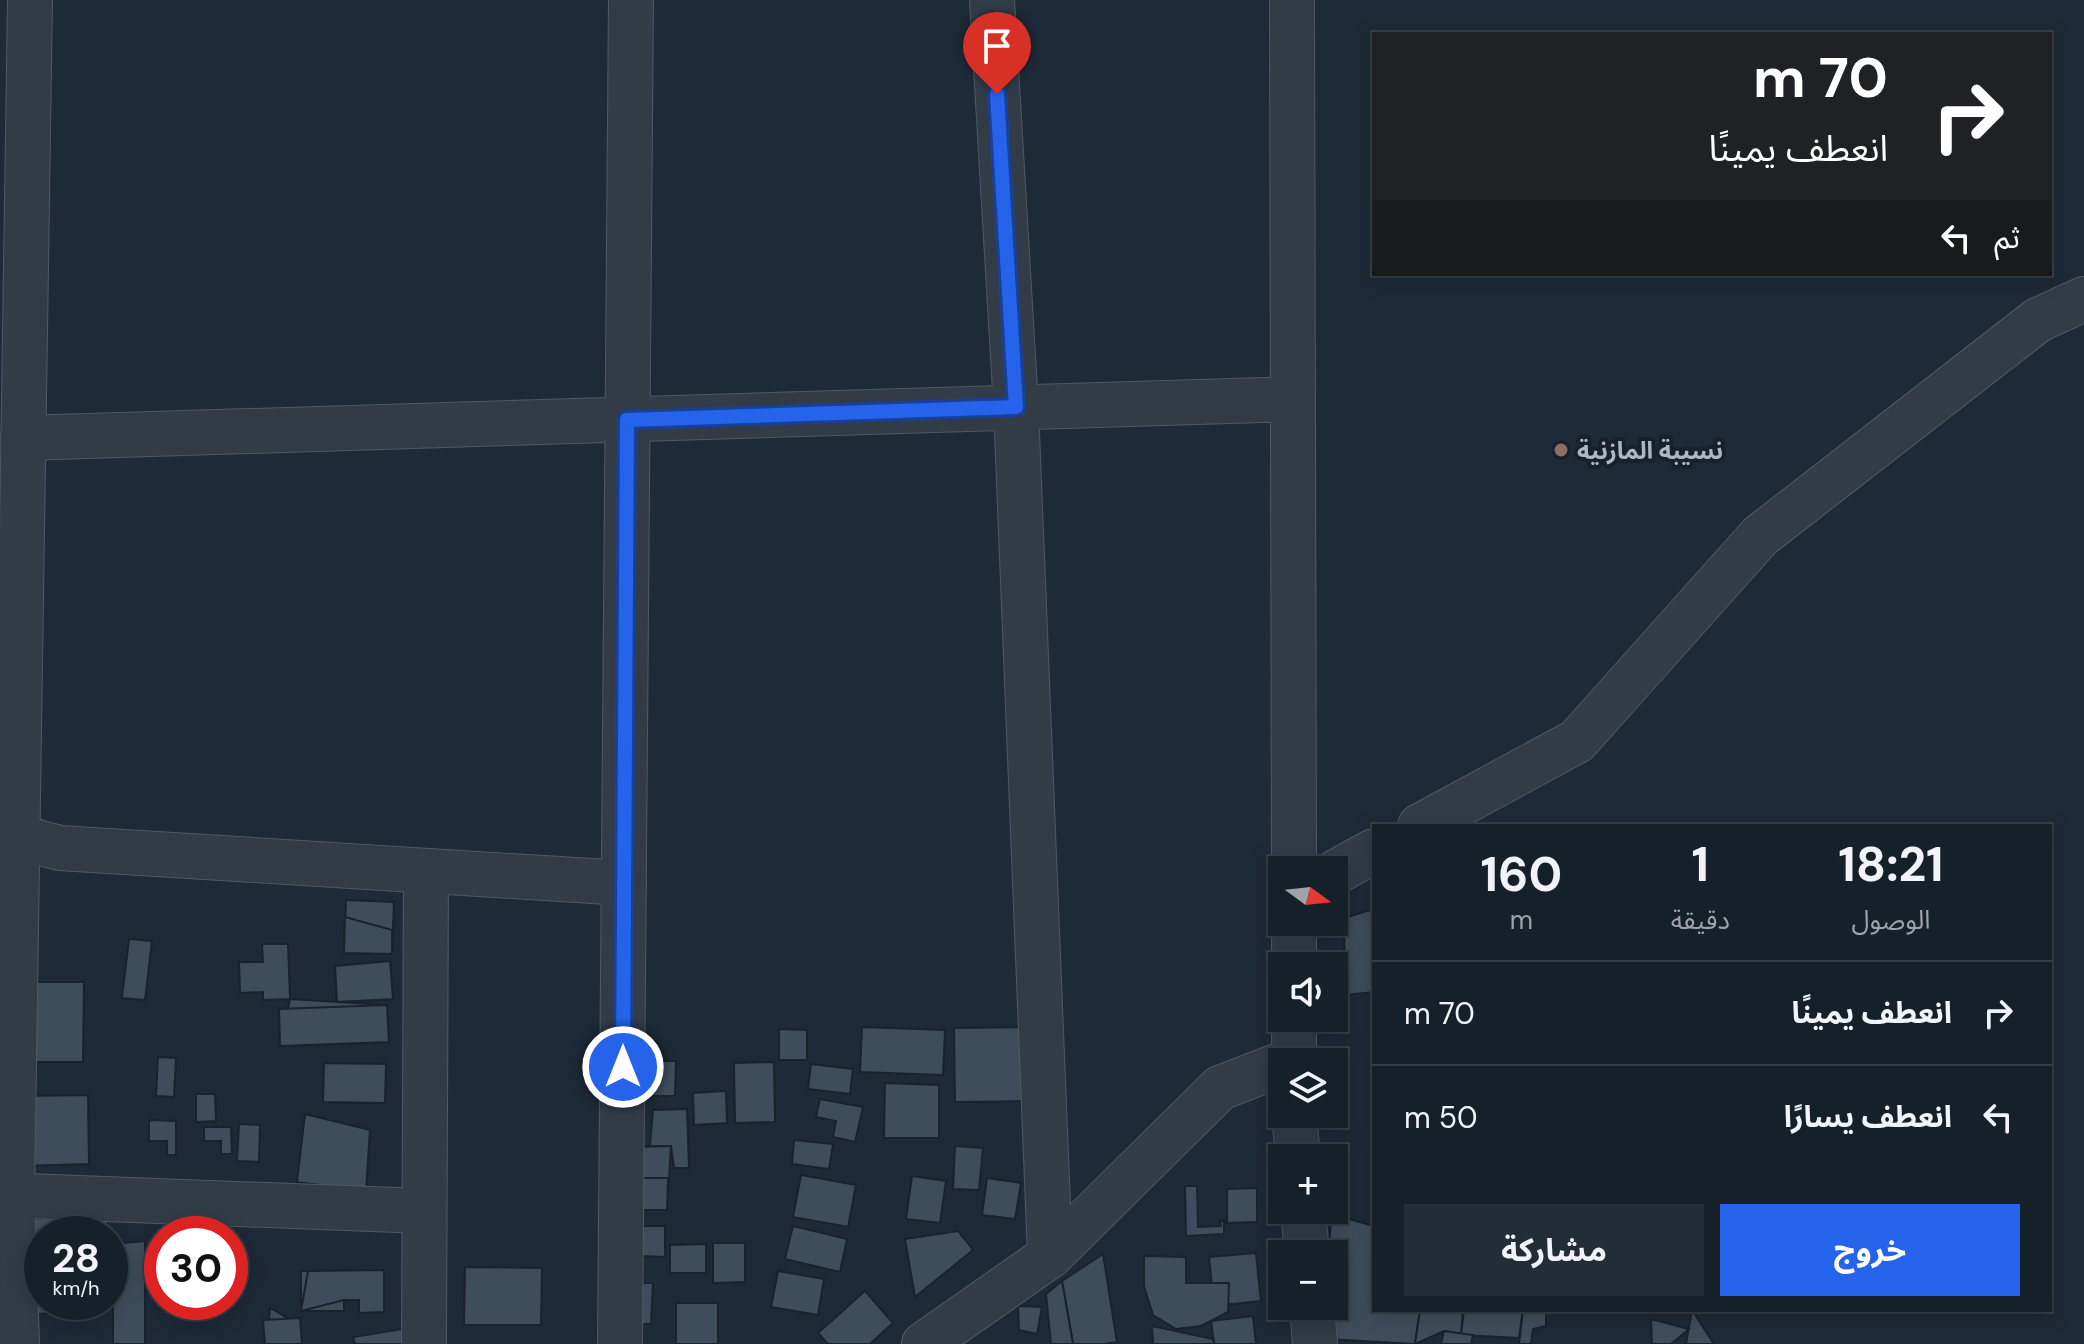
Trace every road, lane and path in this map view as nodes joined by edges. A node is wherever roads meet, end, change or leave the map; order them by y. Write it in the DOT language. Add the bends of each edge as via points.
graph roads {
  1 [pos="30,0"];
  2 [pos="631,0"];
  3 [pos="992,0"];
  4 [pos="1292,0"];
  5 [pos="2084,299"];
  6 [pos="1293,399"];
  7 [pos="1016,407"];
  8 [pos="627,420"];
  9 [pos="23,438"];
  10 [pos="1424,824"];
  11 [pos="8,832"];
  12 [pos="1372,852"];
  13 [pos="1294,856"];
  14 [pos="1348,865"];
  15 [pos="426,871"];
  16 [pos="624,883"];
  17 [pos="1268,1064"];
  18 [pos="6,1195"];
  19 [pos="424,1211"];
  20 [pos="1050,1256"];
  21 [pos="1313,1320"];
  22 [pos="17,1344"];
  23 [pos="424,1344"];
  24 [pos="620,1344"];
  25 [pos="924,1344"];
  26 [pos="1315,1344"];
  1 -- 9 [label="street"];
  2 -- 8 [label="street"];
  3 -- 7 [label="street"];
  4 -- 6 [label="street"];
  5 -- 10 [label="street" via="2038,320 1760,536 1577,741"];
  6 -- 7 [label="street"];
  6 -- 13 [label="street"];
  7 -- 8 [label="street"];
  7 -- 20 [label="street"];
  8 -- 9 [label="street"];
  8 -- 16 [label="street"];
  9 -- 11 [label="street"];
  11 -- 15 [label="street" via="60,848"];
  11 -- 18 [label="street"];
  12 -- 14 [label="street"];
  15 -- 16 [label="street"];
  15 -- 19 [label="street"];
  16 -- 24 [label="street"];
  17 -- 20 [label="street" via="1220,1088"];
  18 -- 19 [label="street"];
  18 -- 22 [label="street"];
  19 -- 23 [label="street"];
  20 -- 25 [label="street"];
  21 -- 26 [label="street"];
}
